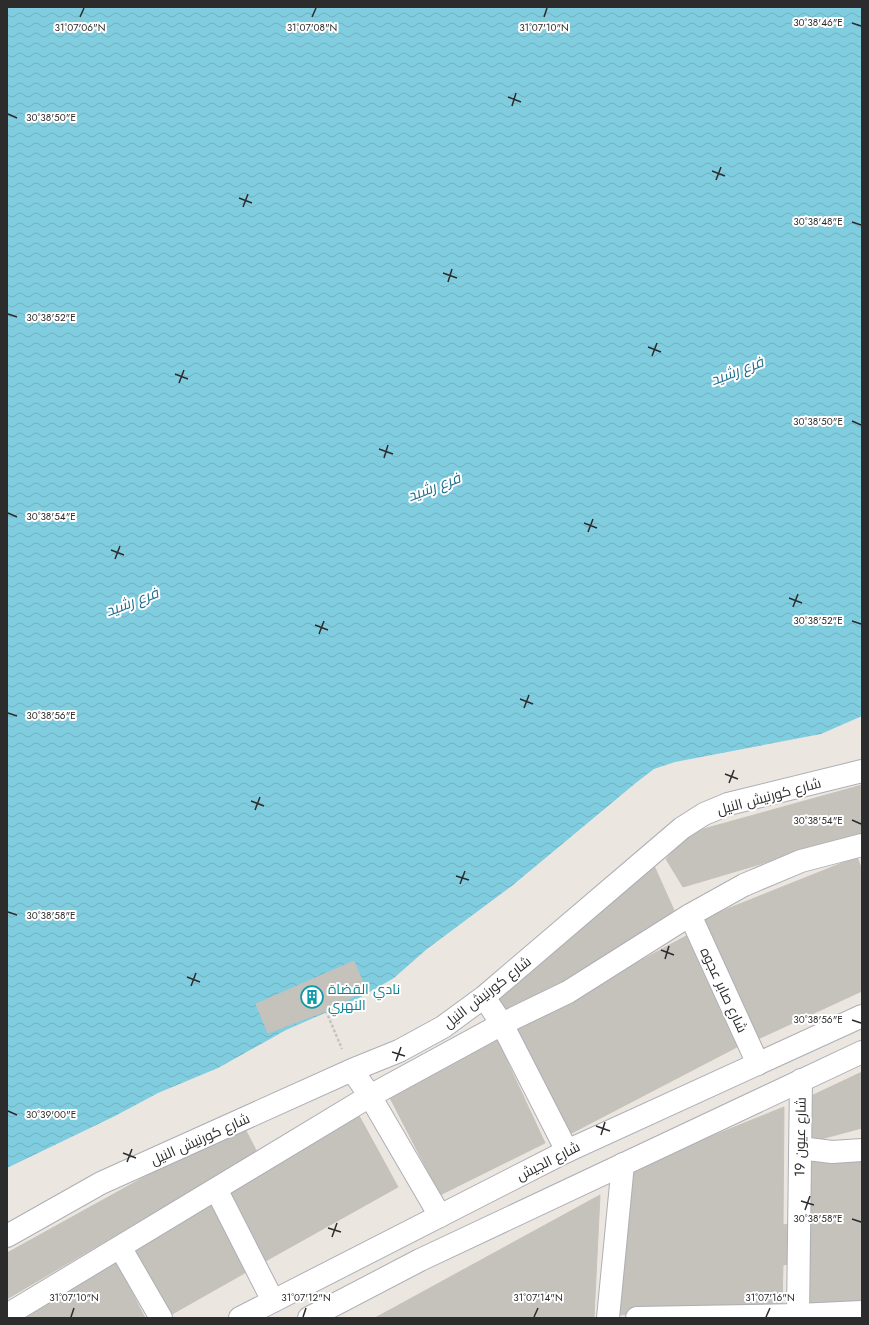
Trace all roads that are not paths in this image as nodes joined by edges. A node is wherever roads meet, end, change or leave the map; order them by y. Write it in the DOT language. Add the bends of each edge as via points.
graph roads {
  1 [pos="862,771"];
  2 [pos="862,845"];
  3 [pos="690,915"];
  4 [pos="484,997"];
  5 [pos="862,1016"];
  6 [pos="502,1024"];
  7 [pos="862,1052"];
  8 [pos="758,1064"];
  9 [pos="352,1070"];
  10 [pos="801,1080"];
  11 [pos="370,1096"];
  12 [pos="800,1148"];
  13 [pos="862,1150"];
  14 [pos="566,1151"];
  15 [pos="623,1164"];
  16 [pos="216,1189"];
  17 [pos="440,1216"];
  18 [pos="7,1236"];
  19 [pos="120,1247"];
  20 [pos="273,1301"];
  21 [pos="862,1312"];
  22 [pos="7,1315"];
  23 [pos="798,1315"];
  24 [pos="746,1317"];
  25 [pos="160,1318"];
  26 [pos="240,1318"];
  27 [pos="309,1318"];
  28 [pos="608,1318"];
  29 [pos="637,1318"];
  1 -- 4 [label="street, شارع كورنيش النيل" via="728,804 704,814 682,828"];
  2 -- 3 [label="street" via="787,867 744,885"];
  3 -- 6 [label="street" via="568,992"];
  3 -- 8 [label="street, شارع صابر عجوه"];
  4 -- 6 [label="street"];
  4 -- 9 [label="street, شارع كورنيش النيل" via="443,1027 405,1048"];
  5 -- 8 [label="street, شارع الجيش"];
  6 -- 11 [label="street"];
  6 -- 14 [label="street"];
  7 -- 10 [label="street"];
  8 -- 14 [label="street, شارع الجيش"];
  9 -- 11 [label="street"];
  9 -- 18 [label="street, شارع كورنيش النيل" via="101,1183"];
  10 -- 12 [label="street, شارع عيون 19"];
  10 -- 15 [label="street"];
  11 -- 16 [label="street"];
  11 -- 17 [label="street"];
  12 -- 13 [label="street" via="832,1152"];
  12 -- 23 [label="street, شارع عيون 19"];
  14 -- 17 [label="street, شارع الجيش"];
  15 -- 27 [label="street" via="420,1260"];
  15 -- 28 [label="street"];
  16 -- 19 [label="street"];
  16 -- 20 [label="street"];
  17 -- 20 [label="street, شارع الجيش"];
  19 -- 22 [label="street"];
  19 -- 25 [label="street"];
  20 -- 26 [label="street, شارع الجيش"];
  21 -- 23 [label="street"];
  23 -- 24 [label="street"];
  24 -- 29 [label="street"];
}
